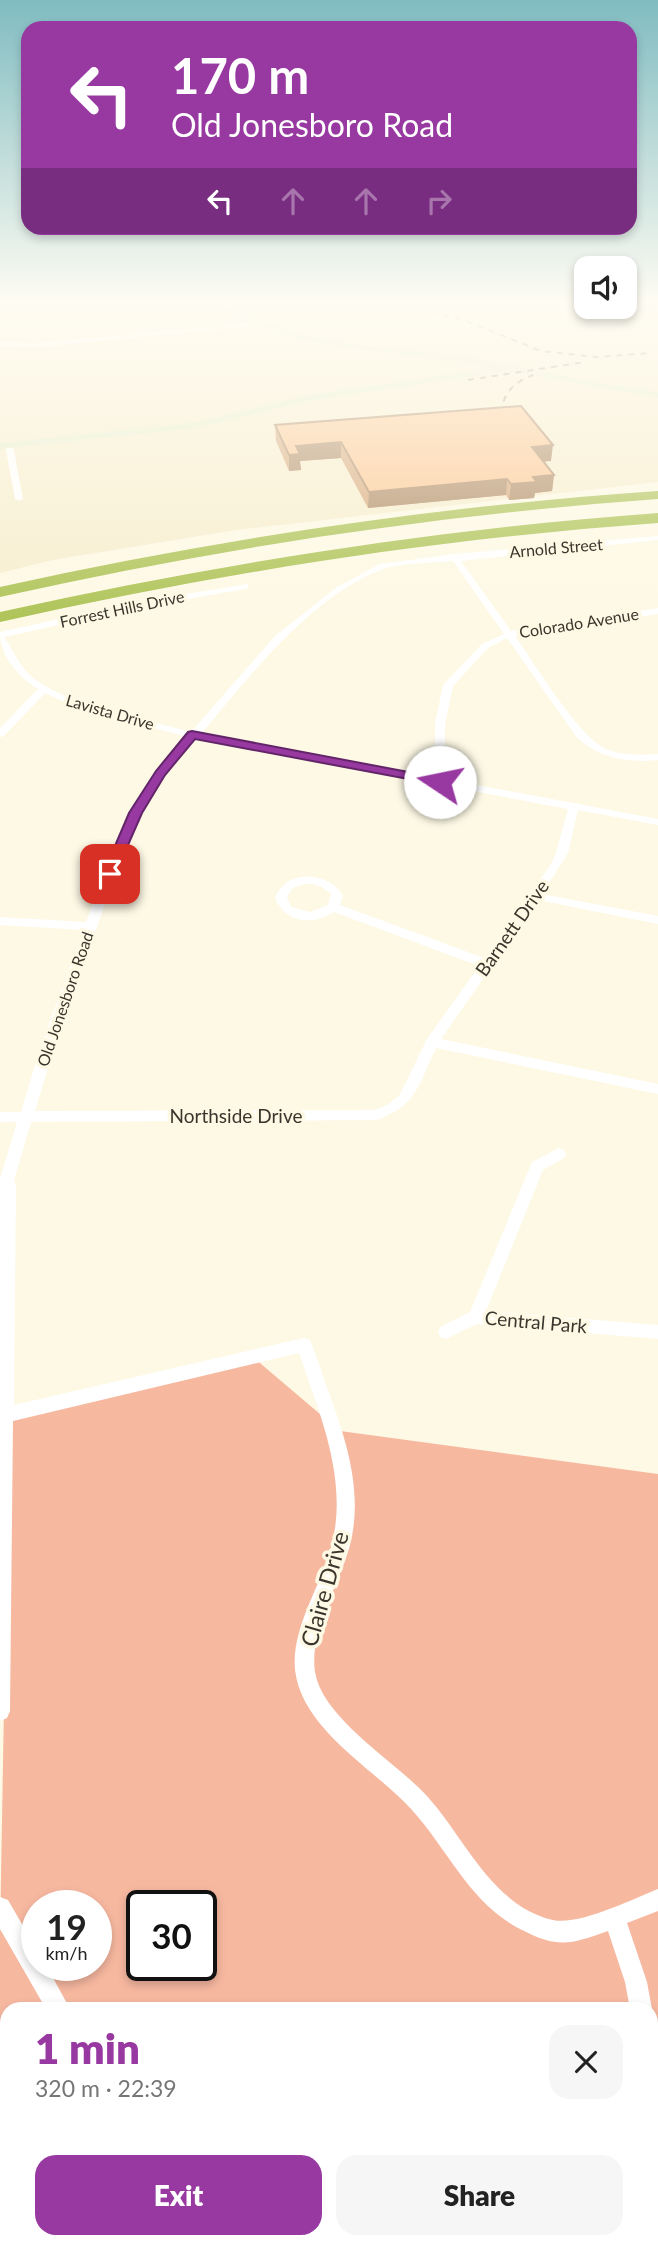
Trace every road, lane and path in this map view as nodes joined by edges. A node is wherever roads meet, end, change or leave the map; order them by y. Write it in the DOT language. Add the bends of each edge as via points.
graph roads {
  1 [pos="268,408"];
  2 [pos="5,445"];
  3 [pos="658,495"];
  4 [pos="19,499"];
  5 [pos="658,508"];
  6 [pos="658,518"];
  7 [pos="658,528"];
  8 [pos="658,538"];
  9 [pos="454,557"];
  10 [pos="281,563"];
  11 [pos="245,586"];
  12 [pos="0,592"];
  13 [pos="0,600"];
  14 [pos="658,611"];
  15 [pos="0,617"];
  16 [pos="509,634"];
  17 [pos="0,636"];
  18 [pos="43,689"];
  19 [pos="0,734"];
  20 [pos="192,735"];
  21 [pos="658,757"];
  22 [pos="440,782"];
  23 [pos="574,806"];
  24 [pos="658,822"];
  25 [pos="535,896"];
  26 [pos="333,907"];
  27 [pos="658,920"];
  28 [pos="0,921"];
  29 [pos="91,926"];
  30 [pos="487,964"];
  31 [pos="432,1042"];
  32 [pos="658,1089"];
  33 [pos="26,1116"];
  34 [pos="0,1117"];
  35 [pos="559,1154"];
  36 [pos="3,1188"];
  37 [pos="476,1317"];
  38 [pos="446,1332"];
  39 [pos="658,1332"];
  40 [pos="5,1415"];
  41 [pos="1,1574"];
  42 [pos="0,1711"];
  43 [pos="658,1900"];
  44 [pos="0,1908"];
  45 [pos="614,1917"];
  46 [pos="55,2002"];
  47 [pos="640,2002"];
  1 -- 2 [label="street" via="198,425"];
  2 -- 4 [label="street"];
  3 -- 12 [label="highway" via="339,528 192,552"];
  5 -- 13 [label="highway" via="489,520 243,552"];
  6 -- 10 [label="highway" via="447,537"];
  7 -- 10 [label="highway"];
  8 -- 9 [label="street, Arnold Street"];
  9 -- 16 [label="street"];
  9 -- 20 [label="street, Old Jonesboro Road" via="383,566 340,589 278,638"];
  10 -- 15 [label="highway"];
  11 -- 17 [label="street, Forrest Hills Drive"];
  14 -- 16 [label="street, Colorado Avenue"];
  16 -- 21 [label="street" via="589,745 619,757"];
  16 -- 22 [label="street, Colorado Avenue" via="485,646 448,685 440,724"];
  17 -- 18 [label="street, Lavista Drive" via="21,671"];
  18 -- 19 [label="street"];
  18 -- 20 [label="street, Lavista Drive" via="78,704"];
  20 -- 22 [label="street, Lavista Drive"];
  20 -- 29 [label="street, Old Jonesboro Road" via="136,813"];
  22 -- 23 [label="street, Lavista Drive"];
  23 -- 24 [label="street, Lavista Drive"];
  23 -- 25 [label="street, Barnett Drive" via="562,853"];
  25 -- 27 [label="street"];
  25 -- 30 [label="street, Barnett Drive"];
  26 -- 30 [label="street"];
  28 -- 29 [label="street"];
  29 -- 33 [label="street, Old Jonesboro Road"];
  30 -- 31 [label="street, Barnett Drive"];
  31 -- 32 [label="street"];
  31 -- 33 [label="street, Northside Drive" via="404,1099 376,1115"];
  33 -- 34 [label="street, Northside Drive"];
  33 -- 36 [label="street, Old Jonesboro Road"];
  35 -- 37 [label="street, Central Park" via="537,1166"];
  36 -- 40 [label="street" via="9,1186"];
  37 -- 38 [label="street"];
  37 -- 39 [label="street, Central Park"];
  40 -- 41 [label="street"];
  40 -- 45 [label="street, Claire Drive" via="304,1345 343,1465 348,1498 342,1542 306,1649 311,1694 339,1729 419,1803 479,1882 506,1907 537,1925 564,1933"];
  41 -- 42 [label="street"];
  43 -- 45 [label="street, Claire Drive"];
  44 -- 46 [label="street"];
  45 -- 47 [label="street"];
}
